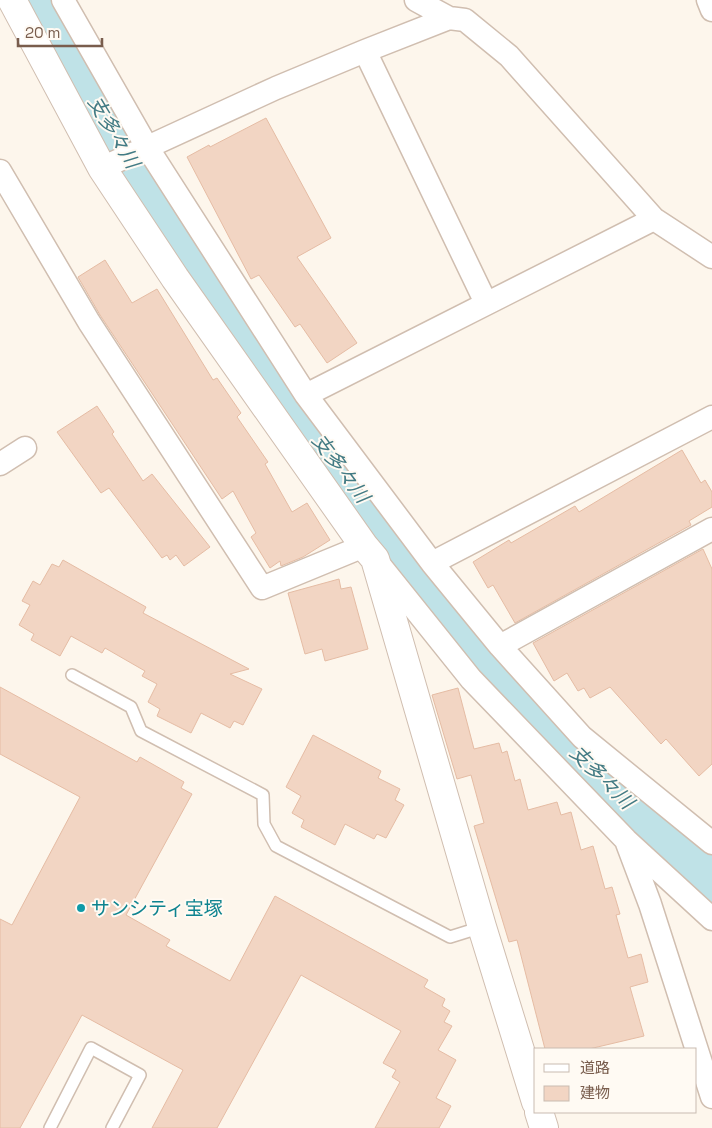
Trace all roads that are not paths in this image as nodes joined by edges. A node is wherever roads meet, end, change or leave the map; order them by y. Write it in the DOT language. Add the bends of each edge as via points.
graph roads {
  1 [pos="12,0"];
  2 [pos="63,0"];
  3 [pos="416,0"];
  4 [pos="708,0"];
  5 [pos="712,10"];
  6 [pos="448,18"];
  7 [pos="365,51"];
  8 [pos="143,149"];
  9 [pos="110,164"];
  10 [pos="0,171"];
  11 [pos="654,219"];
  12 [pos="712,257"];
  13 [pos="486,303"];
  14 [pos="306,394"];
  15 [pos="712,417"];
  16 [pos="25,448"];
  17 [pos="2,459"];
  18 [pos="712,529"];
  19 [pos="370,553"];
  20 [pos="432,563"];
  21 [pos="500,646"];
  22 [pos="72,675"];
  23 [pos="626,840"];
  24 [pos="712,843"];
  25 [pos="712,919"];
  26 [pos="482,927"];
  27 [pos="696,1048"];
  28 [pos="697,1050"];
  29 [pos="534,1096"];
  30 [pos="712,1097"];
  31 [pos="539,1113"];
  32 [pos="50,1128"];
  33 [pos="112,1128"];
  34 [pos="544,1128"];
  1 -- 9 [label="street"];
  2 -- 8 [label="street"];
  3 -- 6 [label="street"];
  4 -- 5 [label="street"];
  6 -- 7 [label="street"];
  6 -- 11 [label="street" via="464,20 509,56"];
  7 -- 8 [label="street"];
  7 -- 13 [label="street"];
  8 -- 9 [label="street"];
  8 -- 14 [label="street"];
  9 -- 19 [label="street" via="174,278"];
  10 -- 19 [label="street" via="89,322 262,588"];
  11 -- 12 [label="street"];
  11 -- 13 [label="street"];
  13 -- 14 [label="street"];
  14 -- 20 [label="street"];
  15 -- 20 [label="street"];
  16 -- 17 [label="street"];
  18 -- 21 [label="street"];
  19 -- 23 [label="street" via="471,679"];
  19 -- 26 [label="street"];
  20 -- 21 [label="street"];
  21 -- 24 [label="street" via="582,737"];
  22 -- 26 [label="lane" via="131,707 141,732 263,795 264,824 276,846 450,937"];
  23 -- 25 [label="street"];
  23 -- 27 [label="street"];
  26 -- 29 [label="street"];
  28 -- 30 [label="street"];
  31 -- 34 [label="street"];
  32 -- 33 [label="lane" via="91,1048 140,1075"];
}
